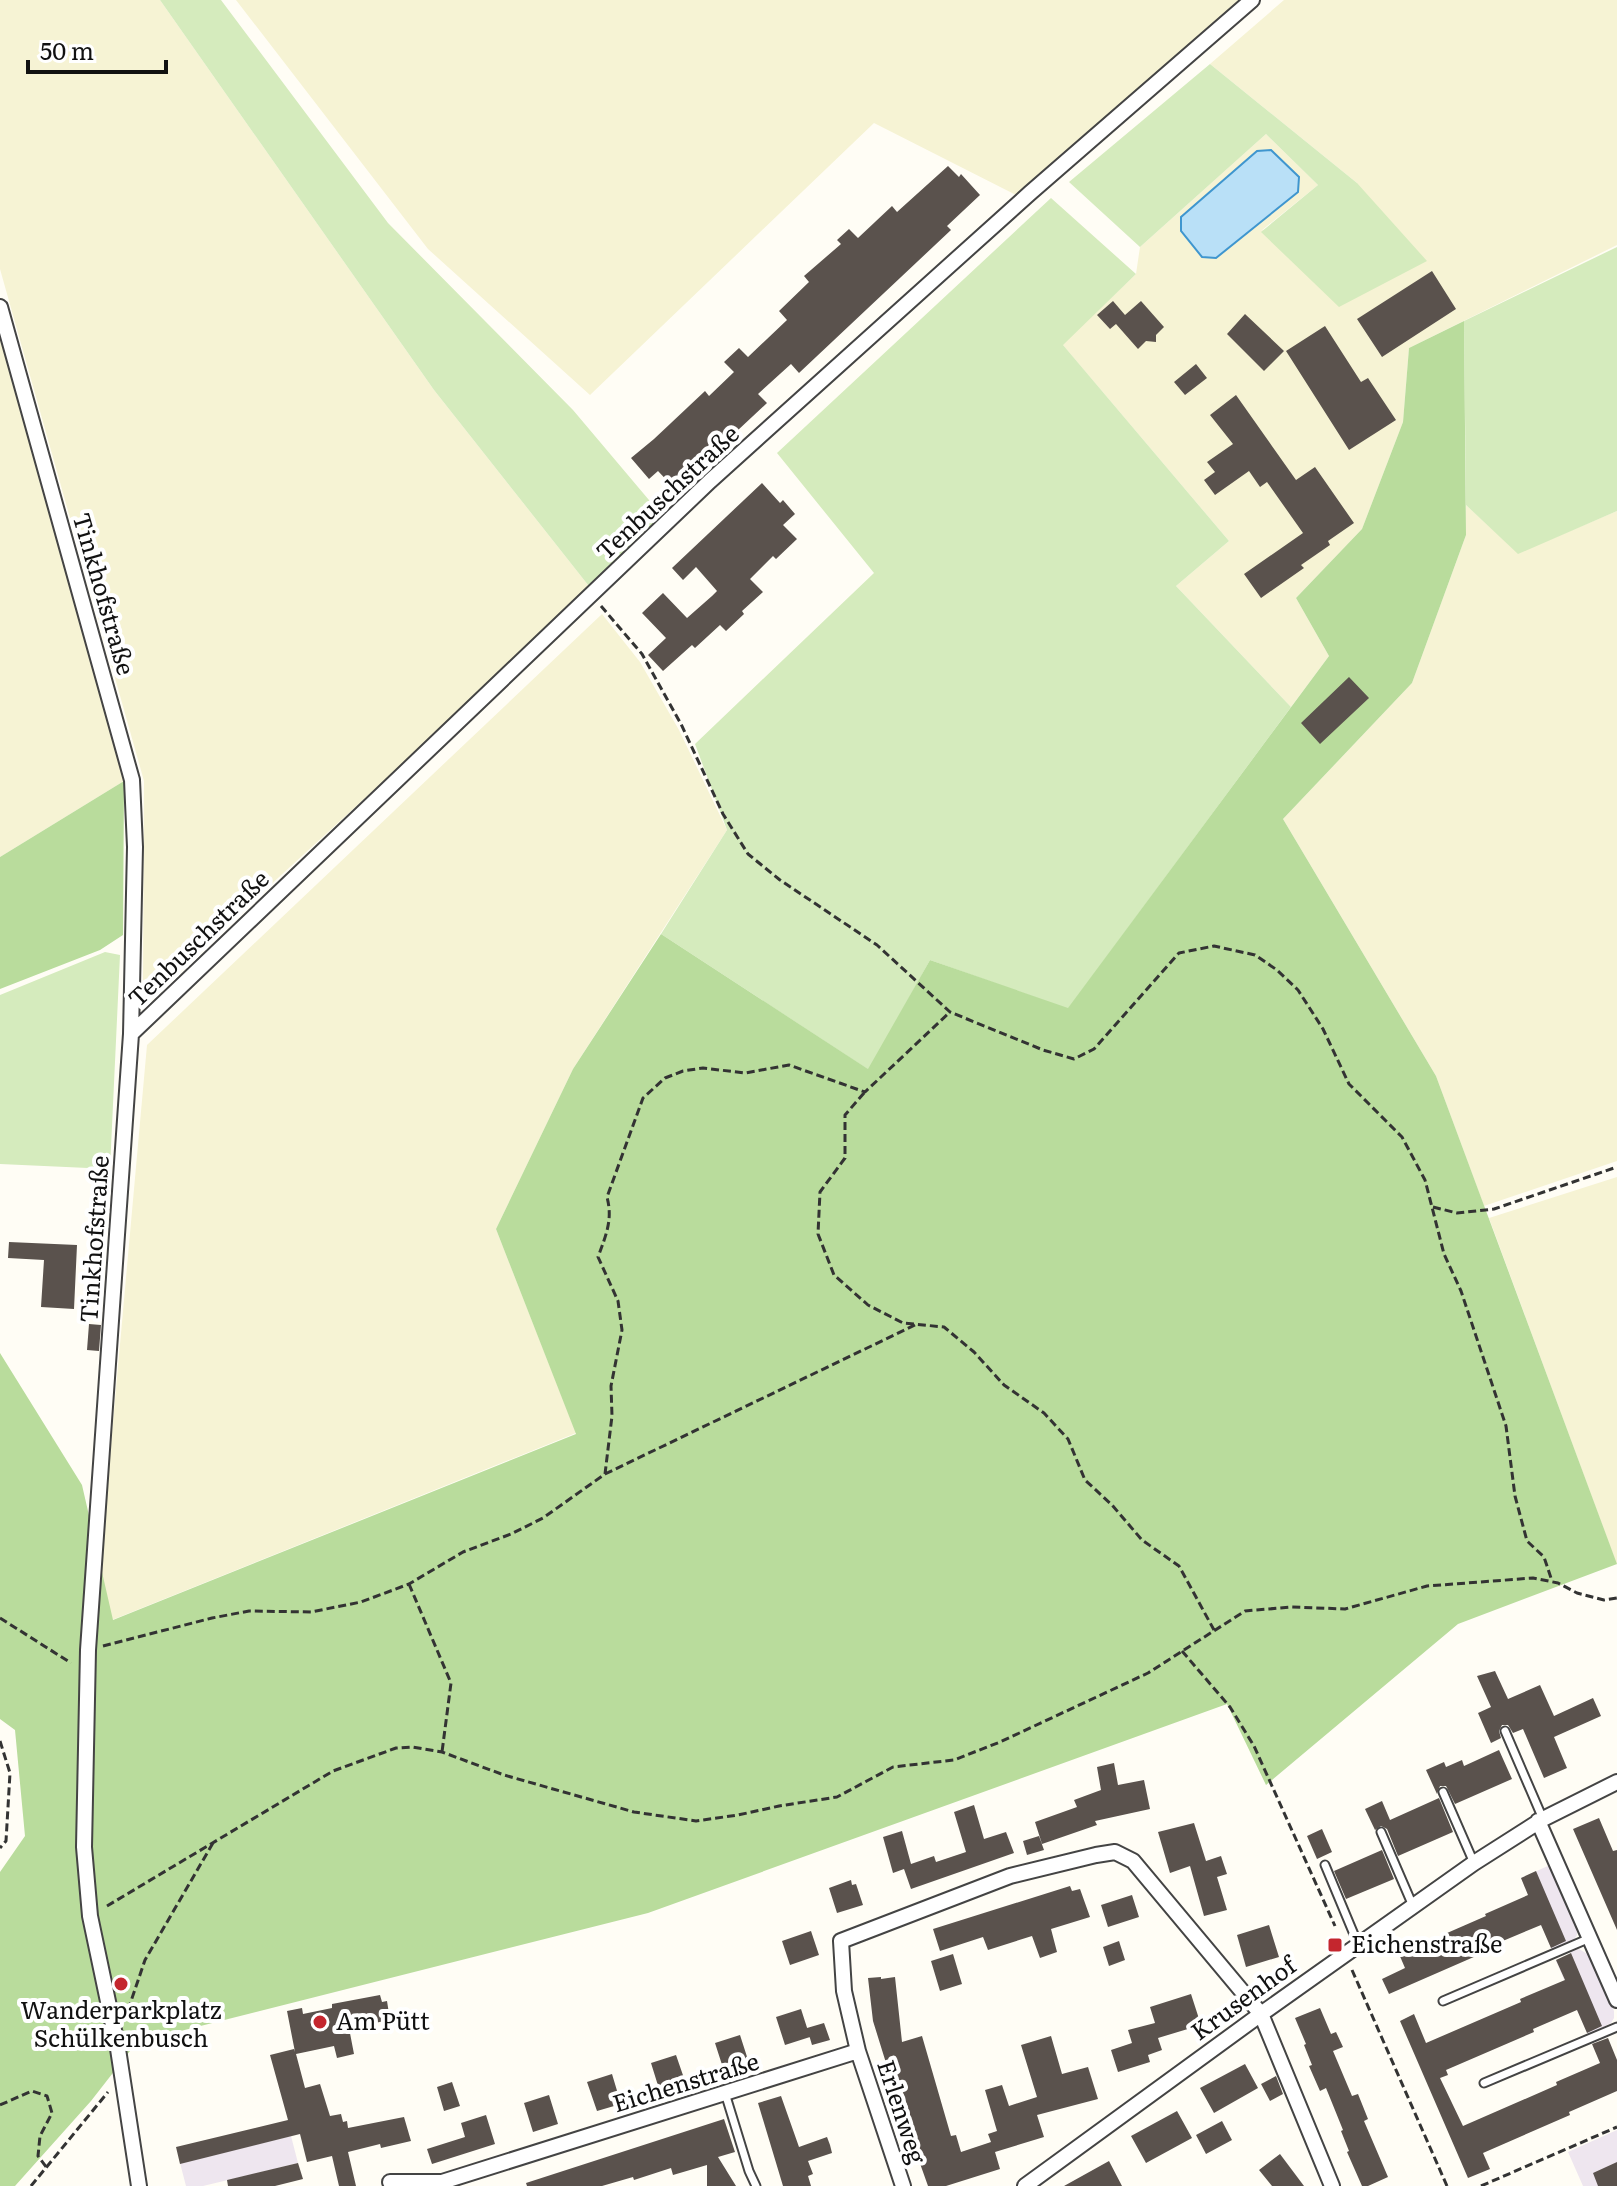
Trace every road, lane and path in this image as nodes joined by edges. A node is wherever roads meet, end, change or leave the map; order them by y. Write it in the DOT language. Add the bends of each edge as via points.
graph roads {
  1 [pos="1252,0"];
  2 [pos="0,307"];
  3 [pos="601,606"];
  4 [pos="950,1012"];
  5 [pos="131,1034"];
  6 [pos="865,1092"];
  7 [pos="1617,1167"];
  8 [pos="1433,1207"];
  9 [pos="917,1325"];
  10 [pos="605,1474"];
  11 [pos="1552,1581"];
  12 [pos="409,1584"];
  13 [pos="1617,1598"];
  14 [pos="0,1618"];
  15 [pos="1214,1630"];
  16 [pos="88,1650"];
  17 [pos="1182,1651"];
  18 [pos="87,1674"];
  19 [pos="1505,1731"];
  20 [pos="0,1741"];
  21 [pos="442,1752"];
  22 [pos="1617,1782"];
  23 [pos="1443,1792"];
  24 [pos="1540,1820"];
  25 [pos="1381,1832"];
  26 [pos="213,1842"];
  27 [pos="0,1848"];
  28 [pos="1474,1863"];
  29 [pos="1325,1865"];
  30 [pos="1413,1906"];
  31 [pos="90,1916"];
  32 [pos="1590,1938"];
  33 [pos="1358,1944"];
  34 [pos="1345,1954"];
  35 [pos="1617,2000"];
  36 [pos="1443,2001"];
  37 [pos="1261,2014"];
  38 [pos="1617,2027"];
  39 [pos="116,2039"];
  40 [pos="858,2051"];
  41 [pos="1484,2083"];
  42 [pos="110,2089"];
  43 [pos="725,2093"];
  44 [pos="0,2105"];
  45 [pos="1617,2127"];
  46 [pos="47,2168"];
  47 [pos="390,2182"];
  48 [pos="31,2186"];
  49 [pos="139,2186"];
  50 [pos="756,2186"];
  51 [pos="903,2186"];
  52 [pos="1025,2186"];
  53 [pos="1332,2186"];
  54 [pos="1447,2186"];
  55 [pos="1481,2186"];
  1 -- 5 [label="street, Tenbuschstraße" via="710,481"];
  2 -- 5 [label="street, Tinkhofstraße" via="132,780"];
  3 -- 4 [label="path" via="642,654 748,854 877,945"];
  4 -- 6 [label="path"];
  4 -- 8 [label="path" via="1074,1059 1094,1049 1179,953 1214,946 1255,955 1298,990 1349,1084 1402,1137"];
  5 -- 16 [label="street, Tinkhofstraße"];
  6 -- 9 [label="path" via="845,1115 845,1158 820,1192 818,1234 834,1275 868,1305"];
  6 -- 10 [label="path" via="789,1065 745,1073 683,1071 665,1078 643,1098 607,1197 610,1223 598,1257 618,1301 622,1330 611,1386"];
  7 -- 8 [label="path" via="1494,1209 1457,1213"];
  8 -- 11 [label="path" via="1444,1254 1506,1426 1527,1541 1544,1557"];
  9 -- 10 [label="path"];
  9 -- 15 [label="path" via="944,1327 1004,1385 1044,1413 1068,1439 1085,1480 1142,1540 1179,1566"];
  10 -- 12 [label="path" via="543,1518 463,1552"];
  11 -- 13 [label="path" via="1577,1593"];
  11 -- 15 [label="path" via="1427,1586 1345,1609 1245,1611"];
  12 -- 16 [label="path" via="361,1602 311,1612 249,1611"];
  12 -- 21 [label="path" via="451,1683"];
  14 -- 18 [label="path"];
  15 -- 17 [label="path"];
  16 -- 18 [label="street, Tinkhofstraße"];
  17 -- 21 [label="path" via="1135,1679 954,1760 893,1767 837,1797 696,1821 634,1812"];
  17 -- 34 [label="path" via="1230,1707 1254,1746"];
  18 -- 31 [label="street, Tinkhofstraße" via="84,1847"];
  19 -- 24 [label="lane"];
  20 -- 27 [label="path" via="10,1773 6,1841"];
  21 -- 26 [label="path" via="396,1748 333,1771"];
  22 -- 24 [label="street, Krusenhof"];
  23 -- 28 [label="lane"];
  24 -- 28 [label="street, Krusenhof"];
  24 -- 32 [label="street"];
  25 -- 30 [label="lane"];
  26 -- 31 [label="path"];
  26 -- 39 [label="path" via="145,1960"];
  28 -- 30 [label="street, Krusenhof"];
  29 -- 33 [label="lane"];
  30 -- 33 [label="street, Krusenhof"];
  31 -- 39 [label="street, Tinkhofstraße"];
  32 -- 35 [label="street"];
  32 -- 36 [label="lane"];
  33 -- 34 [label="street, Krusenhof"];
  34 -- 37 [label="street, Krusenhof"];
  34 -- 54 [label="path"];
  37 -- 40 [label="street" via="1133,1861 1115,1852 1010,1876 841,1941 844,1991"];
  37 -- 52 [label="street, Krusenhof"];
  37 -- 53 [label="street"];
  38 -- 41 [label="lane"];
  39 -- 49 [label="street, Tinkhofstraße"];
  40 -- 43 [label="street, Eichenstraße"];
  40 -- 51 [label="street, Erlenweg"];
  42 -- 46 [label="path"];
  43 -- 47 [label="street, Eichenstraße" via="442,2182"];
  43 -- 50 [label="lane"];
  44 -- 46 [label="path" via="32,2091 47,2096 52,2113 40,2136 38,2156"];
  45 -- 55 [label="path"];
  46 -- 48 [label="path"];
}
